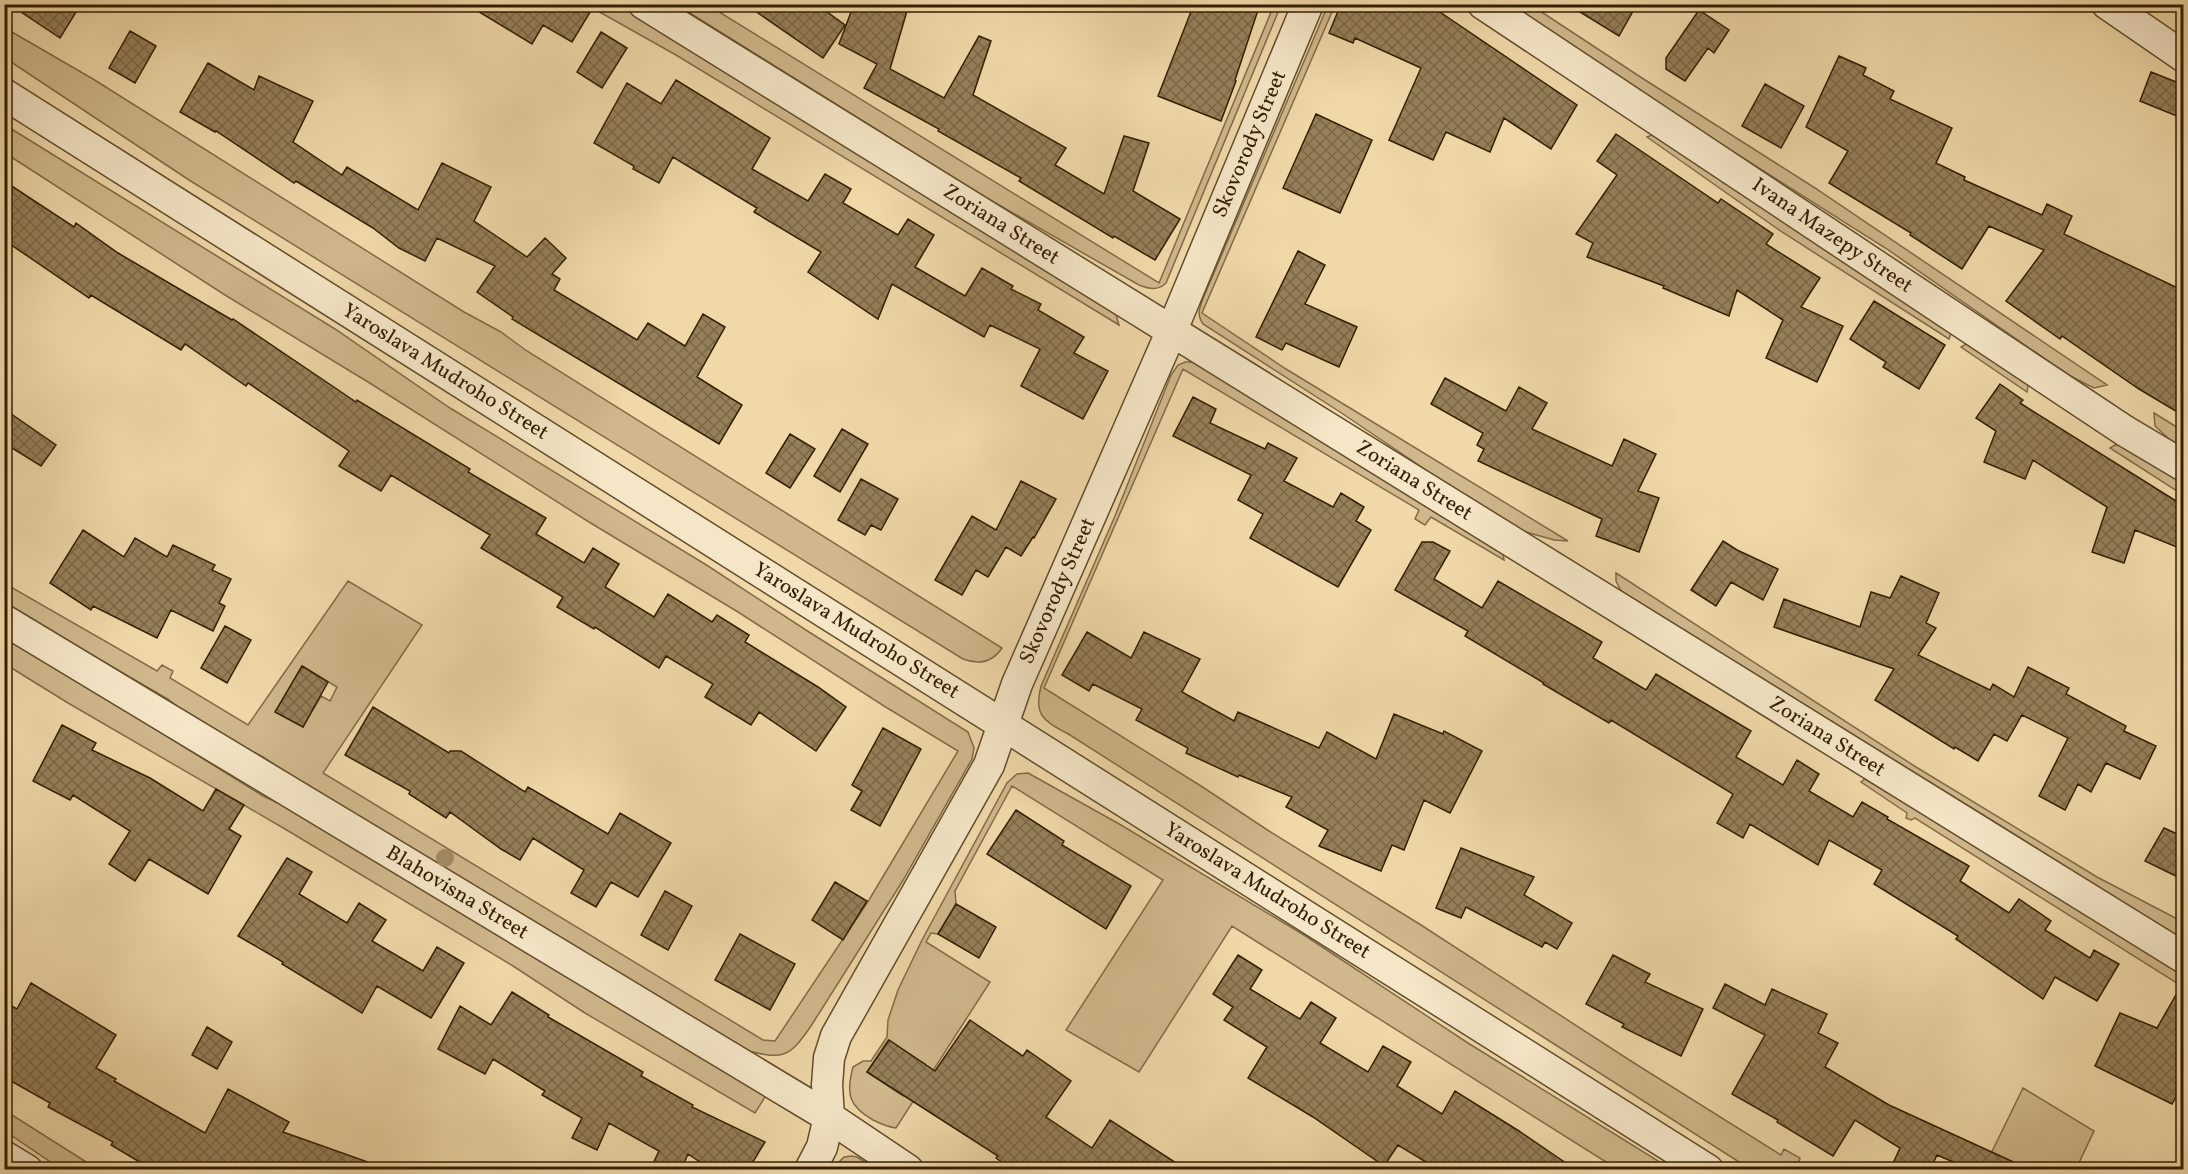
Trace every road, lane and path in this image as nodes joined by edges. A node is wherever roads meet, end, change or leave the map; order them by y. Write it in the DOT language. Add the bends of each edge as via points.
graph roads {
  1 [pos="644,4"];
  2 [pos="1308,4"];
  3 [pos="1483,4"];
  4 [pos="2107,4"];
  5 [pos="2184,57"];
  6 [pos="4,94"];
  7 [pos="1172,330"];
  8 [pos="2184,466"];
  9 [pos="4,620"];
  10 [pos="1002,724"];
  11 [pos="2184,958"];
  12 [pos="829,1118"];
  13 [pos="4,1156"];
  14 [pos="27,1170"];
  15 [pos="810,1170"];
  16 [pos="908,1170"];
  17 [pos="1708,1170"];
  1 -- 7 [label="street, Zoriana Street"];
  2 -- 7 [label="street, Skovorody Street"];
  3 -- 8 [label="street, Ivana Mazepy Street"];
  4 -- 5 [label="street"];
  6 -- 10 [label="street, Yaroslava Mudroho Street"];
  7 -- 10 [label="street, Skovorody Street"];
  7 -- 11 [label="street, Zoriana Street"];
  9 -- 12 [label="street, Blahovisna Street"];
  10 -- 12 [label="street, Skovorody Street" via="989,765 836,1036 829,1058"];
  10 -- 17 [label="street, Yaroslava Mudroho Street"];
  12 -- 15 [label="street, Skovorody Street" via="822,1147"];
  12 -- 16 [label="street, Blahovisna Street"];
  13 -- 14 [label="street"];
}
